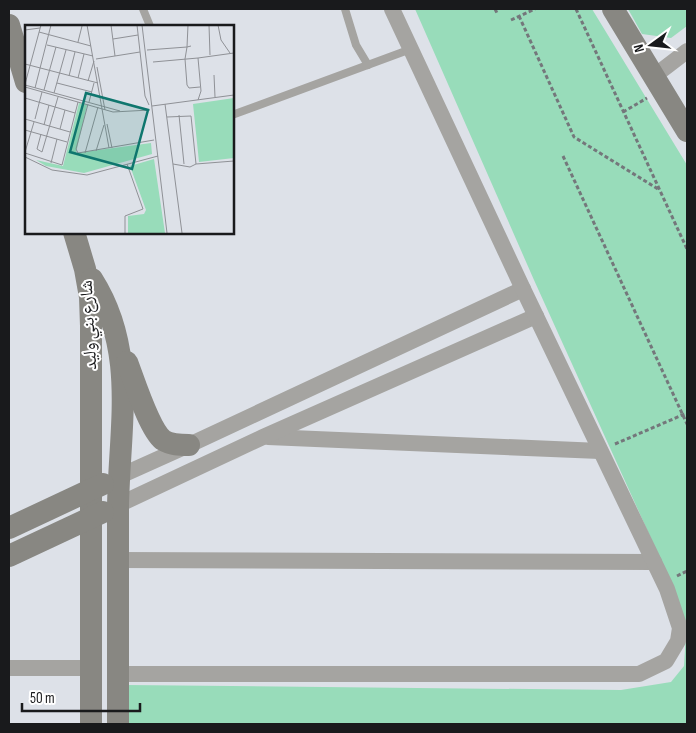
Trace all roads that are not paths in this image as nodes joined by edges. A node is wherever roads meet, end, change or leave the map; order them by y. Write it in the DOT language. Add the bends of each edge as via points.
graph roads {
  1 [pos="144,9"];
  2 [pos="345,9"];
  3 [pos="392,9"];
  4 [pos="613,9"];
  5 [pos="9,25"];
  6 [pos="150,25"];
  7 [pos="411,49"];
  8 [pos="687,51"];
  9 [pos="368,65"];
  10 [pos="9,66"];
  11 [pos="25,79"];
  12 [pos="657,83"];
  13 [pos="25,92"];
  14 [pos="234,114"];
  15 [pos="687,131"];
  16 [pos="75,234"];
  17 [pos="85,269"];
  18 [pos="523,289"];
  19 [pos="536,316"];
  20 [pos="119,343"];
  21 [pos="262,437"];
  22 [pos="189,445"];
  23 [pos="600,451"];
  24 [pos="120,476"];
  25 [pos="90,490"];
  26 [pos="118,505"];
  27 [pos="90,517"];
  28 [pos="9,528"];
  29 [pos="9,556"];
  30 [pos="118,560"];
  31 [pos="654,562"];
  32 [pos="9,668"];
  33 [pos="90,668"];
  34 [pos="118,674"];
  35 [pos="91,724"];
  36 [pos="118,724"];
  1 -- 6 [label="lane"];
  2 -- 9 [label="lane" via="356,45"];
  3 -- 7 [label="street"];
  4 -- 12 [label="street"];
  5 -- 11 [label="street"];
  7 -- 9 [label="lane"];
  7 -- 18 [label="street"];
  8 -- 12 [label="street"];
  9 -- 14 [label="lane"];
  10 -- 13 [label="street"];
  12 -- 15 [label="street"];
  16 -- 17 [label="street"];
  17 -- 20 [label="street, شارع بني وليد" via="104,299"];
  17 -- 25 [label="street, شارع بني وليد" via="91,326"];
  18 -- 19 [label="street"];
  18 -- 22 [label="street"];
  19 -- 21 [label="street"];
  19 -- 23 [label="street"];
  20 -- 22 [label="street" via="154,429 163,440 175,445"];
  20 -- 24 [label="street, شارع بني وليد" via="122,379"];
  21 -- 23 [label="street"];
  21 -- 26 [label="street"];
  22 -- 24 [label="street"];
  23 -- 31 [label="street"];
  24 -- 25 [label="street"];
  24 -- 26 [label="street, شارع بني وليد"];
  25 -- 27 [label="street, شارع بني وليد"];
  25 -- 28 [label="street"];
  26 -- 27 [label="street"];
  26 -- 30 [label="street, شارع بني وليد"];
  27 -- 29 [label="street"];
  27 -- 33 [label="street, شارع بني وليد"];
  30 -- 31 [label="street"];
  30 -- 34 [label="street, شارع بني وليد"];
  31 -- 34 [label="street" via="680,628 678,641 666,661 639,674"];
  32 -- 33 [label="street"];
  33 -- 35 [label="street, شارع بني وليد"];
  34 -- 36 [label="street, شارع بني وليد"];
}
